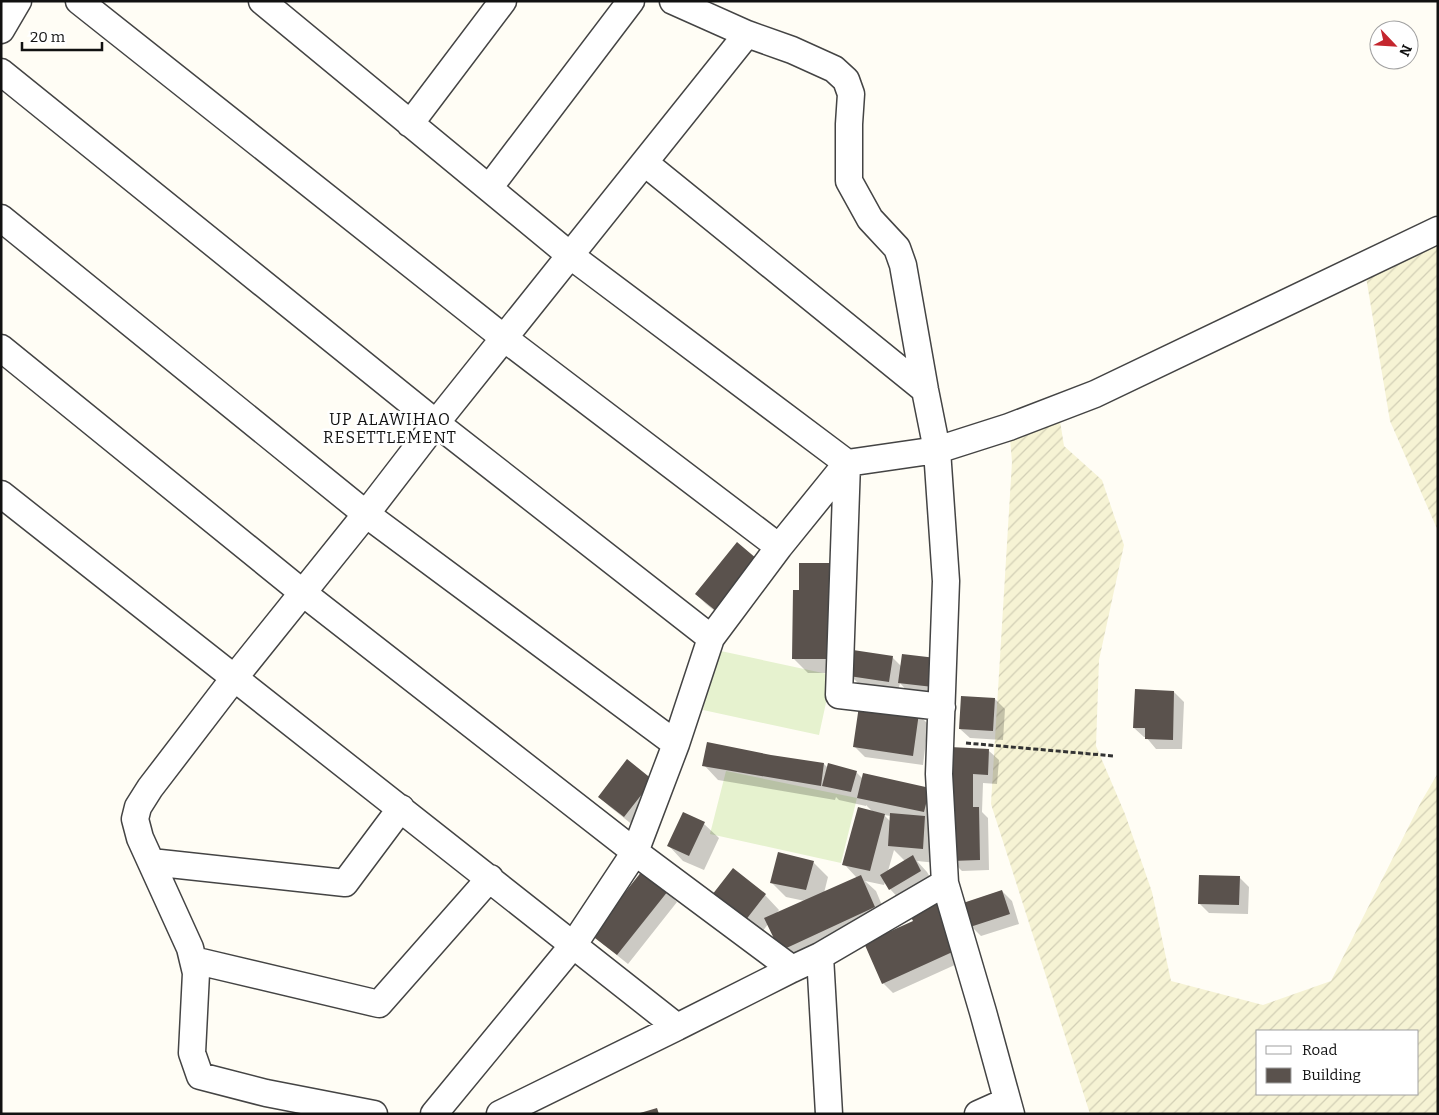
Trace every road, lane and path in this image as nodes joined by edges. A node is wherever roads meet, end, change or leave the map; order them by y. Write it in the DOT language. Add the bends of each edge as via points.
graph roads {
  1 [pos="18,1"];
  2 [pos="79,1"];
  3 [pos="262,1"];
  4 [pos="502,1"];
  5 [pos="631,1"];
  6 [pos="673,1"];
  7 [pos="1,30"];
  8 [pos="747,34"];
  9 [pos="1,72"];
  10 [pos="410,124"];
  11 [pos="644,163"];
  12 [pos="489,188"];
  13 [pos="1,218"];
  14 [pos="1438,230"];
  15 [pos="570,256"];
  16 [pos="504,338"];
  17 [pos="1,348"];
  18 [pos="925,390"];
  19 [pos="436,423"];
  20 [pos="937,450"];
  21 [pos="847,463"];
  22 [pos="1,494"];
  23 [pos="366,514"];
  24 [pos="779,547"];
  25 [pos="303,593"];
  26 [pos="711,638"];
  27 [pos="235,677"];
  28 [pos="942,707"];
  29 [pos="940,740"];
  30 [pos="676,744"];
  31 [pos="1114,756"];
  32 [pos="401,808"];
  33 [pos="635,852"];
  34 [pos="151,862"];
  35 [pos="490,878"];
  36 [pos="945,884"];
  37 [pos="574,944"];
  38 [pos="820,956"];
  39 [pos="193,960"];
  40 [pos="792,969"];
  41 [pos="677,1026"];
  42 [pos="1009,1107"];
  43 [pos="374,1114"];
  44 [pos="434,1114"];
  45 [pos="500,1114"];
  46 [pos="830,1114"];
  47 [pos="978,1114"];
  1 -- 7 [label="street"];
  2 -- 16 [label="street"];
  3 -- 10 [label="street"];
  4 -- 10 [label="street"];
  5 -- 12 [label="street"];
  6 -- 8 [label="street"];
  8 -- 11 [label="street"];
  8 -- 18 [label="street" via="834,69 846,80 851,94 850,181 870,219 897,248 903,265"];
  9 -- 19 [label="street"];
  10 -- 12 [label="street"];
  11 -- 15 [label="street"];
  11 -- 18 [label="street"];
  12 -- 15 [label="street"];
  13 -- 23 [label="street"];
  14 -- 20 [label="street" via="1095,394"];
  15 -- 16 [label="street"];
  15 -- 21 [label="street"];
  16 -- 19 [label="street"];
  16 -- 24 [label="street"];
  17 -- 25 [label="street"];
  18 -- 20 [label="street"];
  19 -- 23 [label="street"];
  19 -- 26 [label="street"];
  20 -- 21 [label="street"];
  20 -- 28 [label="street" via="946,581"];
  21 -- 24 [label="street"];
  21 -- 28 [label="street" via="839,695"];
  22 -- 27 [label="street"];
  23 -- 25 [label="street"];
  23 -- 30 [label="street"];
  24 -- 26 [label="street"];
  25 -- 27 [label="street"];
  25 -- 33 [label="street"];
  26 -- 30 [label="street"];
  27 -- 32 [label="street"];
  27 -- 34 [label="street" via="138,807 135,819"];
  28 -- 29 [label="street"];
  29 -- 31 [label="path"];
  29 -- 36 [label="street"];
  30 -- 33 [label="street"];
  32 -- 34 [label="street" via="345,883"];
  32 -- 35 [label="street"];
  33 -- 37 [label="street"];
  33 -- 40 [label="street"];
  34 -- 39 [label="street"];
  35 -- 37 [label="street"];
  35 -- 39 [label="street" via="379,1004"];
  36 -- 38 [label="street"];
  36 -- 42 [label="street"];
  37 -- 41 [label="street"];
  37 -- 44 [label="street"];
  38 -- 40 [label="street"];
  38 -- 46 [label="street"];
  39 -- 43 [label="street" via="196,973 192,1053 200,1076 266,1093"];
  40 -- 41 [label="street"];
  41 -- 45 [label="street"];
  42 -- 47 [label="street"];
}
